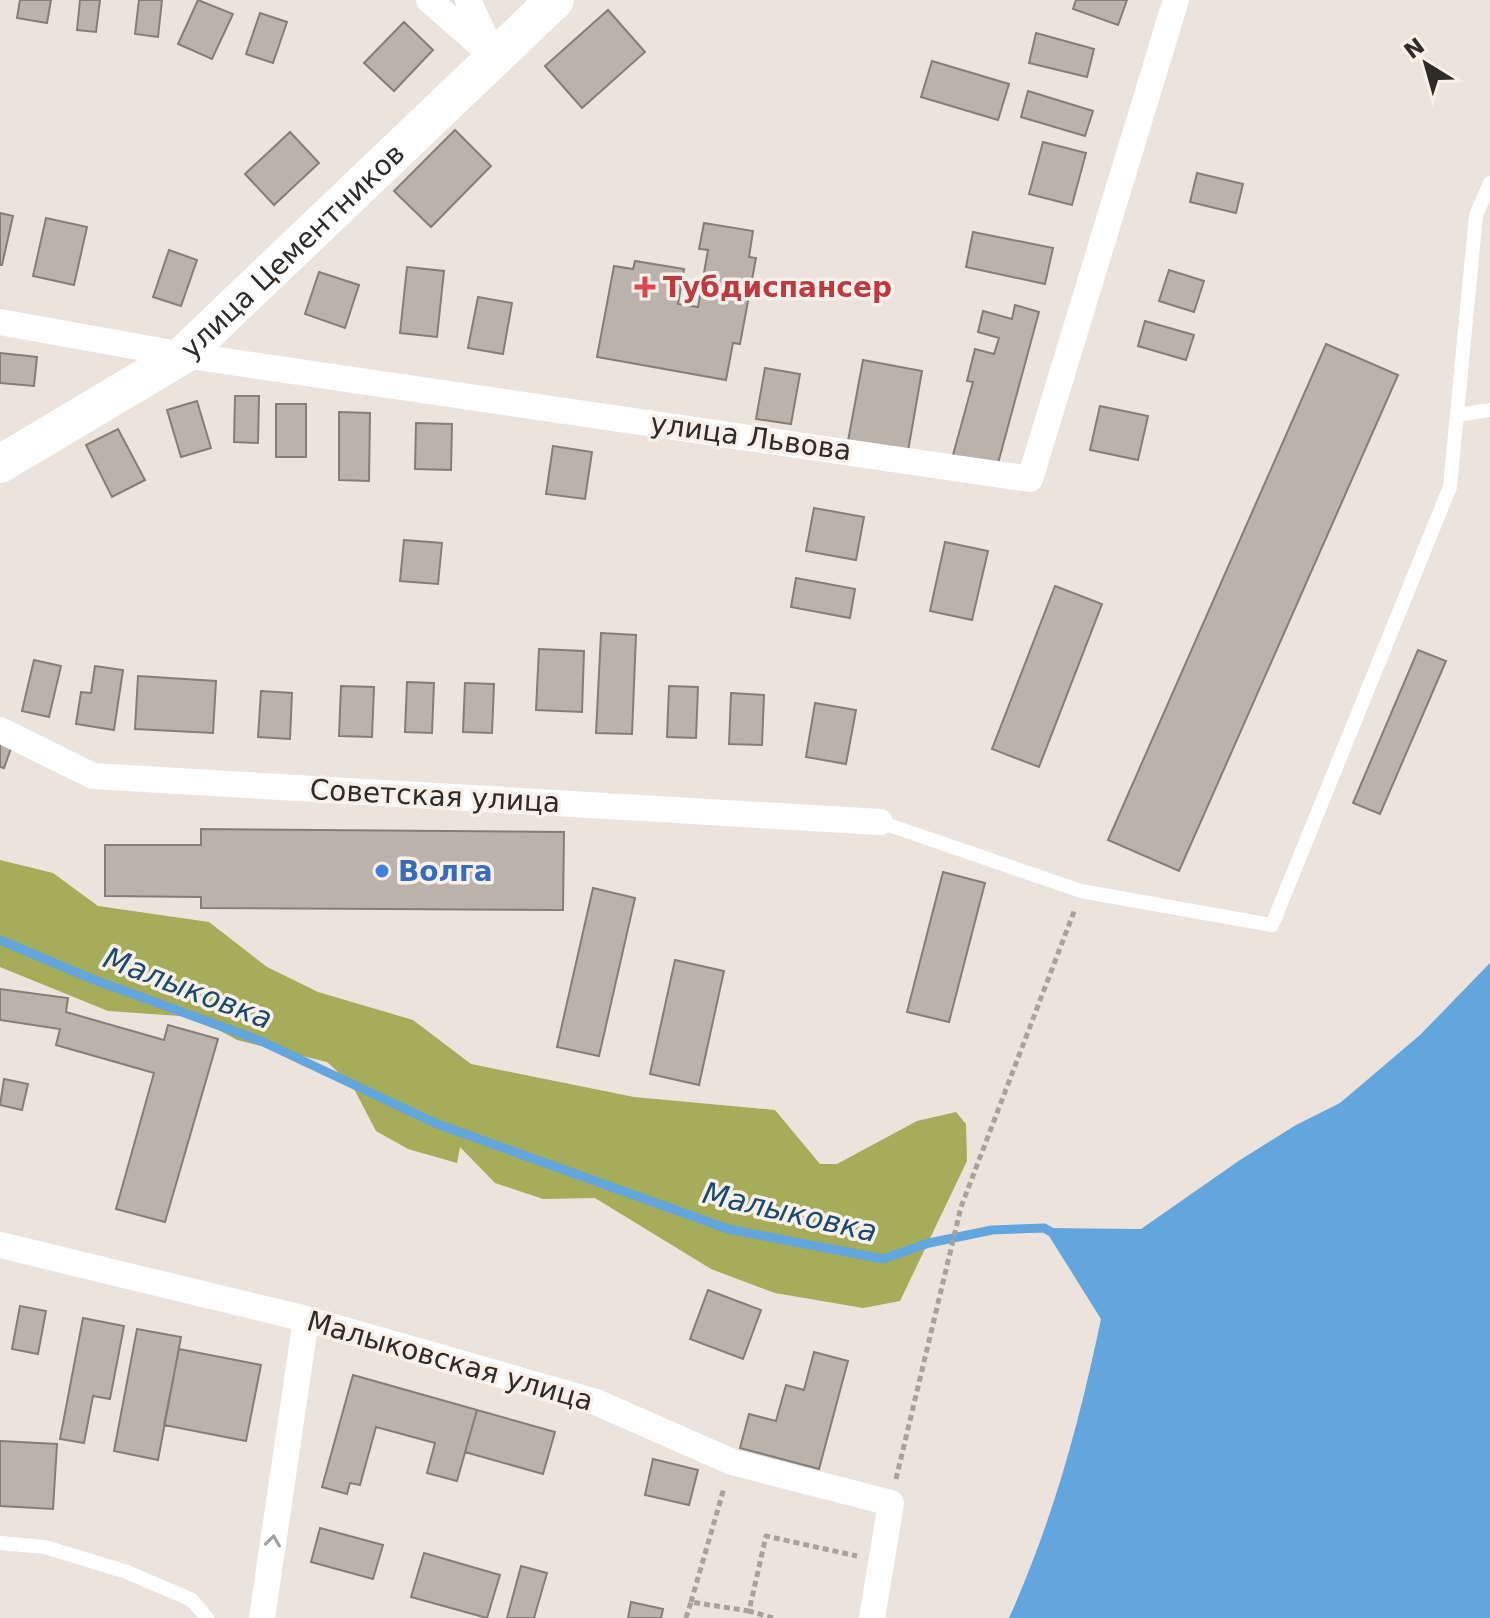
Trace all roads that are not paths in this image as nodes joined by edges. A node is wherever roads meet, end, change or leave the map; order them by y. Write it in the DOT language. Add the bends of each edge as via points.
graph roads {
  1 [pos="429,0"];
  2 [pos="468,0"];
  3 [pos="555,0"];
  4 [pos="1172,11"];
  5 [pos="494,57"];
  6 [pos="1490,183"];
  7 [pos="0,322"];
  8 [pos="183,355"];
  9 [pos="1490,410"];
  10 [pos="1457,415"];
  11 [pos="0,464"];
  12 [pos="0,730"];
  13 [pos="880,822"];
  14 [pos="0,1245"];
  15 [pos="306,1319"];
  16 [pos="0,1543"];
  17 [pos="207,1618"];
  18 [pos="262,1618"];
  19 [pos="872,1618"];
  1 -- 5 [label="street"];
  2 -- 5 [label="street"];
  3 -- 5 [label="street, улица Цементников"];
  4 -- 8 [label="street, улица Львова" via="1030,479"];
  5 -- 8 [label="street, улица Цементников"];
  6 -- 10 [label="lane" via="1476,215"];
  7 -- 8 [label="street, улица Львова"];
  8 -- 11 [label="street, улица Цементников"];
  9 -- 10 [label="lane"];
  10 -- 13 [label="lane" via="1450,487 1272,925 1081,891"];
  12 -- 13 [label="street, Советская улица" via="93,776"];
  14 -- 15 [label="street, Малыковская улица"];
  18 -- 15 [label="street, one-way"];
  15 -- 19 [label="street, Малыковская улица" via="596,1402 732,1462 891,1503"];
  16 -- 17 [label="lane" via="45,1547 127,1572 192,1600"];
}
